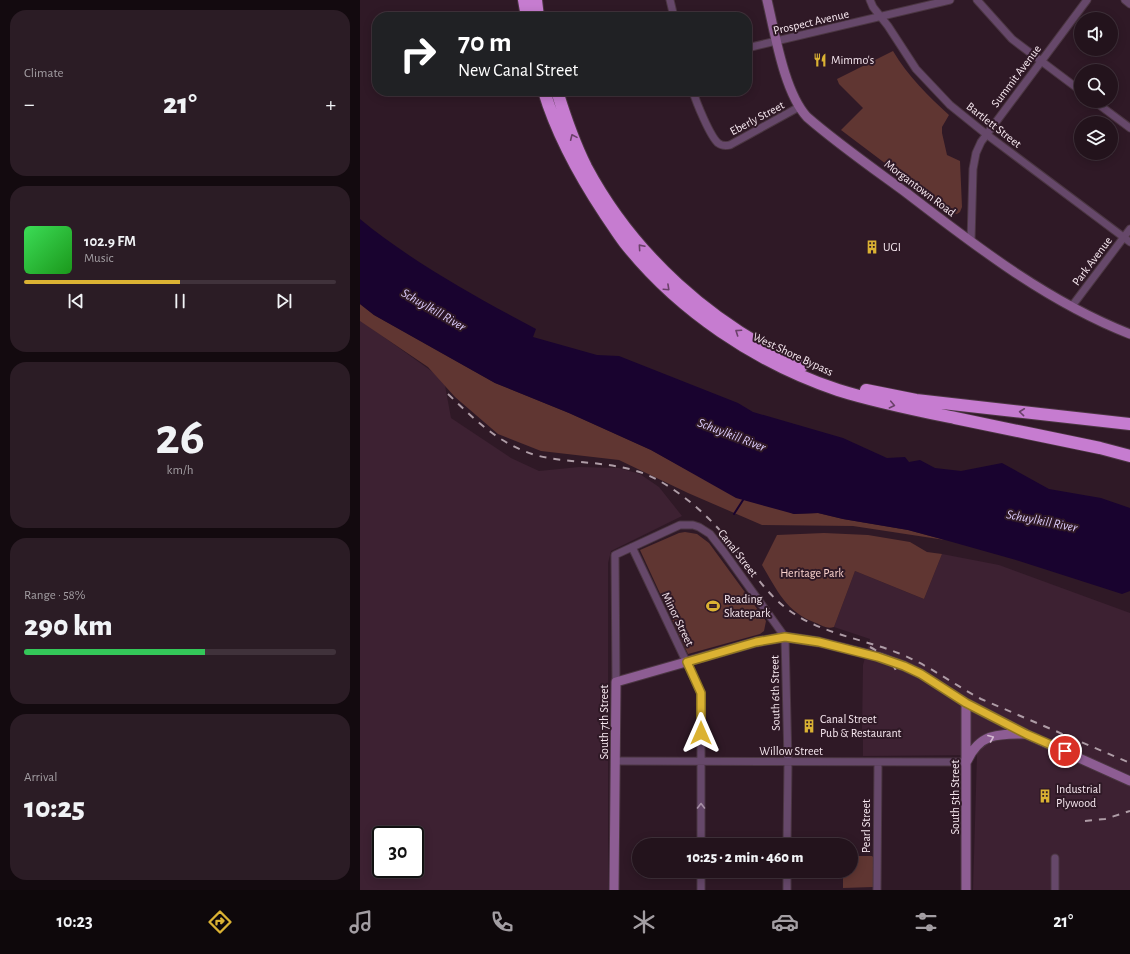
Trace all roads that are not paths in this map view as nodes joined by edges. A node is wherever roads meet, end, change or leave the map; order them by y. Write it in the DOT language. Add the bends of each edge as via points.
graph roads {
  1 [pos="524,0"];
  2 [pos="536,0"];
  3 [pos="670,0"];
  4 [pos="767,0"];
  5 [pos="870,0"];
  6 [pos="950,0"];
  7 [pos="977,0"];
  8 [pos="1087,0"];
  9 [pos="1125,0"];
  10 [pos="1130,4"];
  11 [pos="526,12"];
  12 [pos="537,12"];
  13 [pos="673,12"];
  14 [pos="880,16"];
  15 [pos="777,41"];
  16 [pos="752,47"];
  17 [pos="1041,60"];
  18 [pos="1074,86"];
  19 [pos="546,96"];
  20 [pos="559,96"];
  21 [pos="695,96"];
  22 [pos="799,107"];
  23 [pos="1103,108"];
  24 [pos="1130,128"];
  25 [pos="986,134"];
  26 [pos="1130,229"];
  27 [pos="1124,238"];
  28 [pos="971,241"];
  29 [pos="1130,242"];
  30 [pos="1072,306"];
  31 [pos="1130,334"];
  32 [pos="1043,414"];
  33 [pos="1130,424"];
  34 [pos="1130,429"];
  35 [pos="1032,434"];
  36 [pos="1130,448"];
  37 [pos="1130,456"];
  38 [pos="632,547"];
  39 [pos="615,555"];
  40 [pos="785,637"];
  41 [pos="687,662"];
  42 [pos="616,682"];
  43 [pos="966,703"];
  44 [pos="1026,734"];
  45 [pos="615,761"];
  46 [pos="701,762"];
  47 [pos="788,762"];
  48 [pos="878,762"];
  49 [pos="967,762"];
  50 [pos="1130,781"];
  51 [pos="701,838"];
  52 [pos="787,838"];
  53 [pos="1055,858"];
  54 [pos="701,878"];
  55 [pos="787,878"];
  56 [pos="614,890"];
  57 [pos="701,890"];
  58 [pos="787,890"];
  59 [pos="877,890"];
  60 [pos="966,890"];
  61 [pos="1055,890"];
  1 -- 11 [label="highway"];
  2 -- 12 [label="highway"];
  3 -- 13 [label="street"];
  4 -- 15 [label="street, Morgantown Road"];
  5 -- 14 [label="street, Bartlett Street"];
  6 -- 14 [label="street, Prospect Avenue"];
  7 -- 17 [label="street" via="1012,38"];
  8 -- 17 [label="street, Summit Avenue"];
  9 -- 10 [label="street"];
  14 -- 15 [label="street, Prospect Avenue"];
  14 -- 25 [label="street, Bartlett Street" via="927,82 950,105"];
  15 -- 16 [label="street, Prospect Avenue"];
  15 -- 22 [label="street, Morgantown Road" via="789,85"];
  17 -- 18 [label="street"];
  17 -- 25 [label="street, Summit Avenue"];
  19 -- 35 [label="highway, West Shore Bypass, one-way" via="556,126 586,185 624,242 667,288 722,332 759,356 837,389 888,404"];
  32 -- 20 [label="highway, West Shore Bypass, one-way" via="916,400 864,389 808,369 742,334 671,279 629,232 586,167 567,124"];
  21 -- 22 [label="street, Eberly Street" via="713,136 718,143 725,146"];
  22 -- 28 [label="street, Morgantown Road" via="811,121"];
  23 -- 24 [label="street"];
  25 -- 27 [label="street, Bartlett Street"];
  25 -- 28 [label="street, Summit Avenue" via="974,161"];
  26 -- 27 [label="street, Park Avenue"];
  27 -- 29 [label="street, Bartlett Street"];
  27 -- 30 [label="street, Park Avenue"];
  28 -- 30 [label="street, Morgantown Road" via="1023,278"];
  30 -- 31 [label="street, Morgantown Road"];
  32 -- 33 [label="highway, West Shore Bypass"];
  32 -- 34 [label="highway"];
  35 -- 36 [label="highway"];
  35 -- 37 [label="highway, West Shore Bypass"];
  38 -- 39 [label="street, Canal Street"];
  38 -- 40 [label="street, Canal Street" via="680,525 699,527 710,534"];
  38 -- 41 [label="street, Minor Street"];
  39 -- 42 [label="street, South 7th Street"];
  40 -- 41 [label="street" via="756,642"];
  40 -- 43 [label="street" via="819,642 889,660 921,674"];
  40 -- 47 [label="street, South 6th Street"];
  41 -- 42 [label="street"];
  41 -- 46 [label="street, Minor Street" via="701,693"];
  42 -- 45 [label="street, South 7th Street"];
  43 -- 44 [label="street"];
  43 -- 49 [label="street, South 5th Street"];
  49 -- 44 [label="street, one-way" via="976,745 992,736"];
  44 -- 50 [label="street"];
  45 -- 46 [label="street, Willow Street"];
  45 -- 56 [label="street, South 7th Street"];
  46 -- 47 [label="street, Willow Street"];
  51 -- 46 [label="street, Minor Street, one-way"];
  47 -- 48 [label="street, Willow Street"];
  47 -- 52 [label="street, South 6th Street"];
  48 -- 49 [label="street, Willow Street"];
  48 -- 59 [label="street, Pearl Street"];
  49 -- 60 [label="street, South 5th Street"];
  53 -- 61 [label="street"];
  54 -- 57 [label="street"];
  55 -- 58 [label="street"];
}
